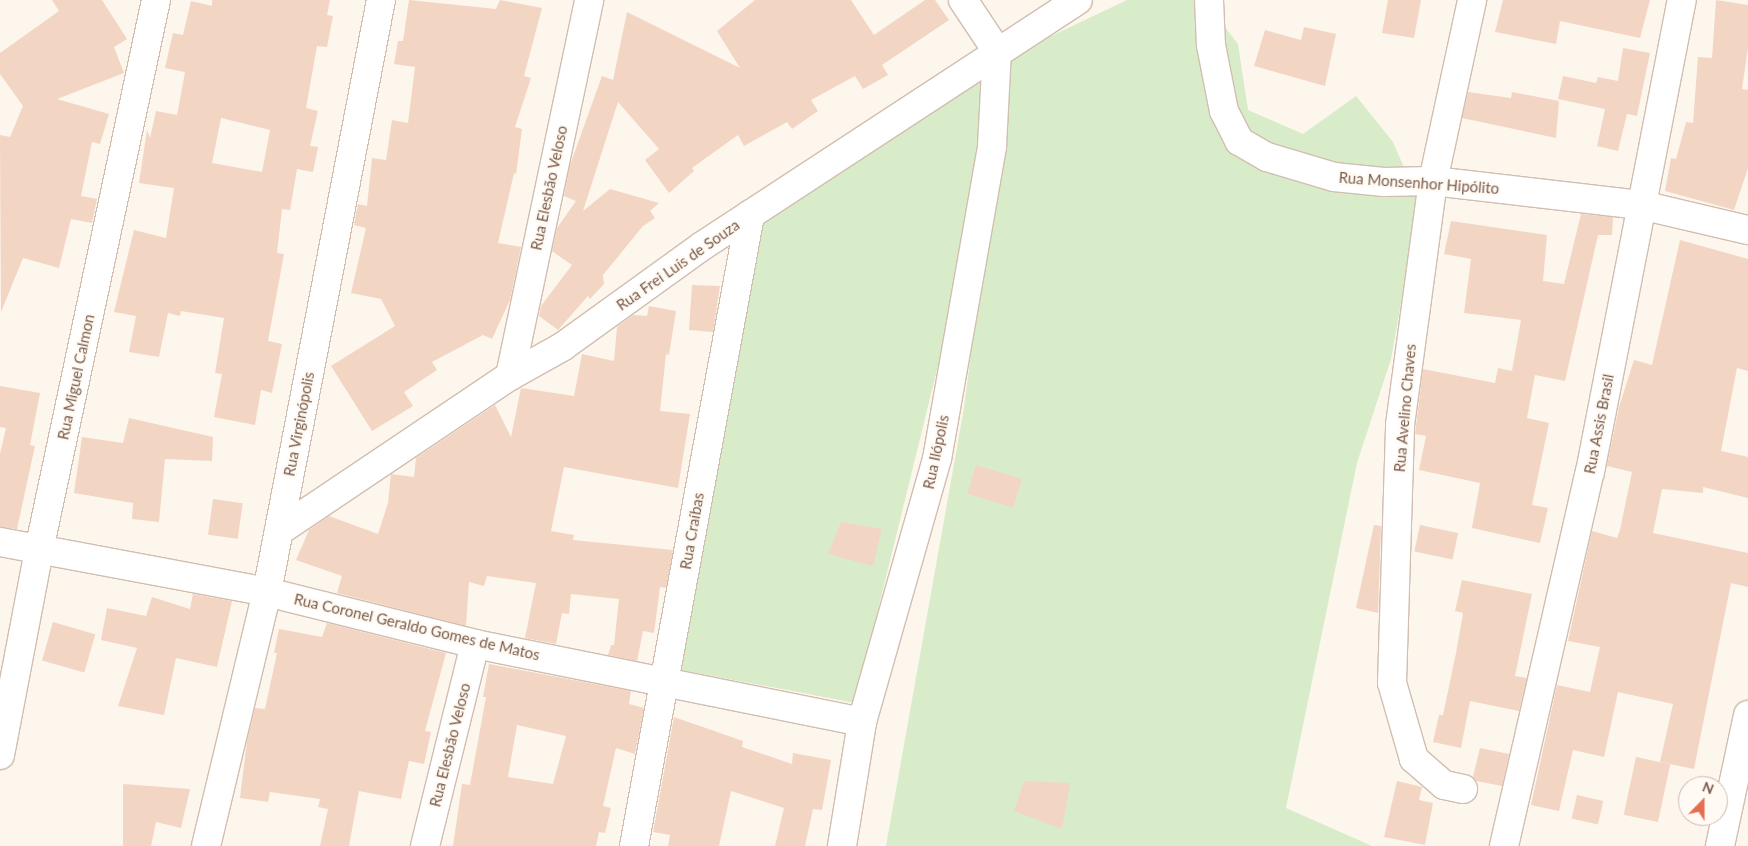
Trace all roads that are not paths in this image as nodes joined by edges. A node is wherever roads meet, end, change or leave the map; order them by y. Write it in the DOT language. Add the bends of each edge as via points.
graph roads {
  1 [pos="156,0"];
  2 [pos="381,0"];
  3 [pos="589,0"];
  4 [pos="963,0"];
  5 [pos="1078,0"];
  6 [pos="1209,0"];
  7 [pos="1472,0"];
  8 [pos="1682,0"];
  9 [pos="997,51"];
  10 [pos="1433,181"];
  11 [pos="1641,205"];
  12 [pos="750,215"];
  13 [pos="1748,230"];
  14 [pos="510,376"];
  15 [pos="279,531"];
  16 [pos="0,542"];
  17 [pos="39,550"];
  18 [pos="267,592"];
  19 [pos="475,644"];
  20 [pos="665,680"];
  21 [pos="1748,715"];
  22 [pos="862,722"];
  23 [pos="0,755"];
  24 [pos="1463,789"];
  25 [pos="206,846"];
  26 [pos="425,846"];
  27 [pos="634,846"];
  28 [pos="842,846"];
  29 [pos="1504,846"];
  30 [pos="1720,846"];
  1 -- 17 [label="street, Rua Miguel Calmon"];
  2 -- 15 [label="street, Rua Virginópolis"];
  3 -- 14 [label="street, Rua Elesbão Veloso"];
  4 -- 9 [label="street"];
  5 -- 9 [label="street, Rua Frei Luís de Souza"];
  6 -- 10 [label="street, Rua Monsenhor Hipólito" via="1211,45 1224,111 1239,141 1266,157 1334,177"];
  7 -- 10 [label="street, Rua Avelino Chaves"];
  8 -- 11 [label="street, Rua Assis Brasil"];
  9 -- 12 [label="street, Rua Frei Luís de Souza"];
  9 -- 22 [label="street, Rua Ilópolis" via="992,146 937,459"];
  10 -- 11 [label="street, Rua Monsenhor Hipólito"];
  10 -- 24 [label="street, Rua Avelino Chaves" via="1400,425 1392,683 1414,759 1444,785"];
  11 -- 13 [label="street, Rua Monsenhor Hipólito"];
  11 -- 29 [label="street, Rua Assis Brasil" via="1590,472"];
  12 -- 14 [label="street, Rua Frei Luís de Souza" via="562,346"];
  12 -- 20 [label="street, Rua Craíbas"];
  14 -- 15 [label="street, Rua Frei Luís de Souza"];
  15 -- 18 [label="street, Rua Virginópolis"];
  16 -- 17 [label="street, Rua Coronel Geraldo Gomes de Matos"];
  17 -- 18 [label="street, Rua Coronel Geraldo Gomes de Matos"];
  17 -- 23 [label="street, Rua Miguel Calmon"];
  18 -- 19 [label="street, Rua Coronel Geraldo Gomes de Matos"];
  18 -- 25 [label="street, Rua Virginópolis"];
  19 -- 20 [label="street, Rua Coronel Geraldo Gomes de Matos"];
  19 -- 26 [label="street, Rua Elesbão Veloso"];
  20 -- 22 [label="street, Rua Coronel Geraldo Gomes de Matos"];
  20 -- 27 [label="street, Rua Craíbas"];
  21 -- 30 [label="street"];
  22 -- 28 [label="street, Rua Ilópolis"];
}
